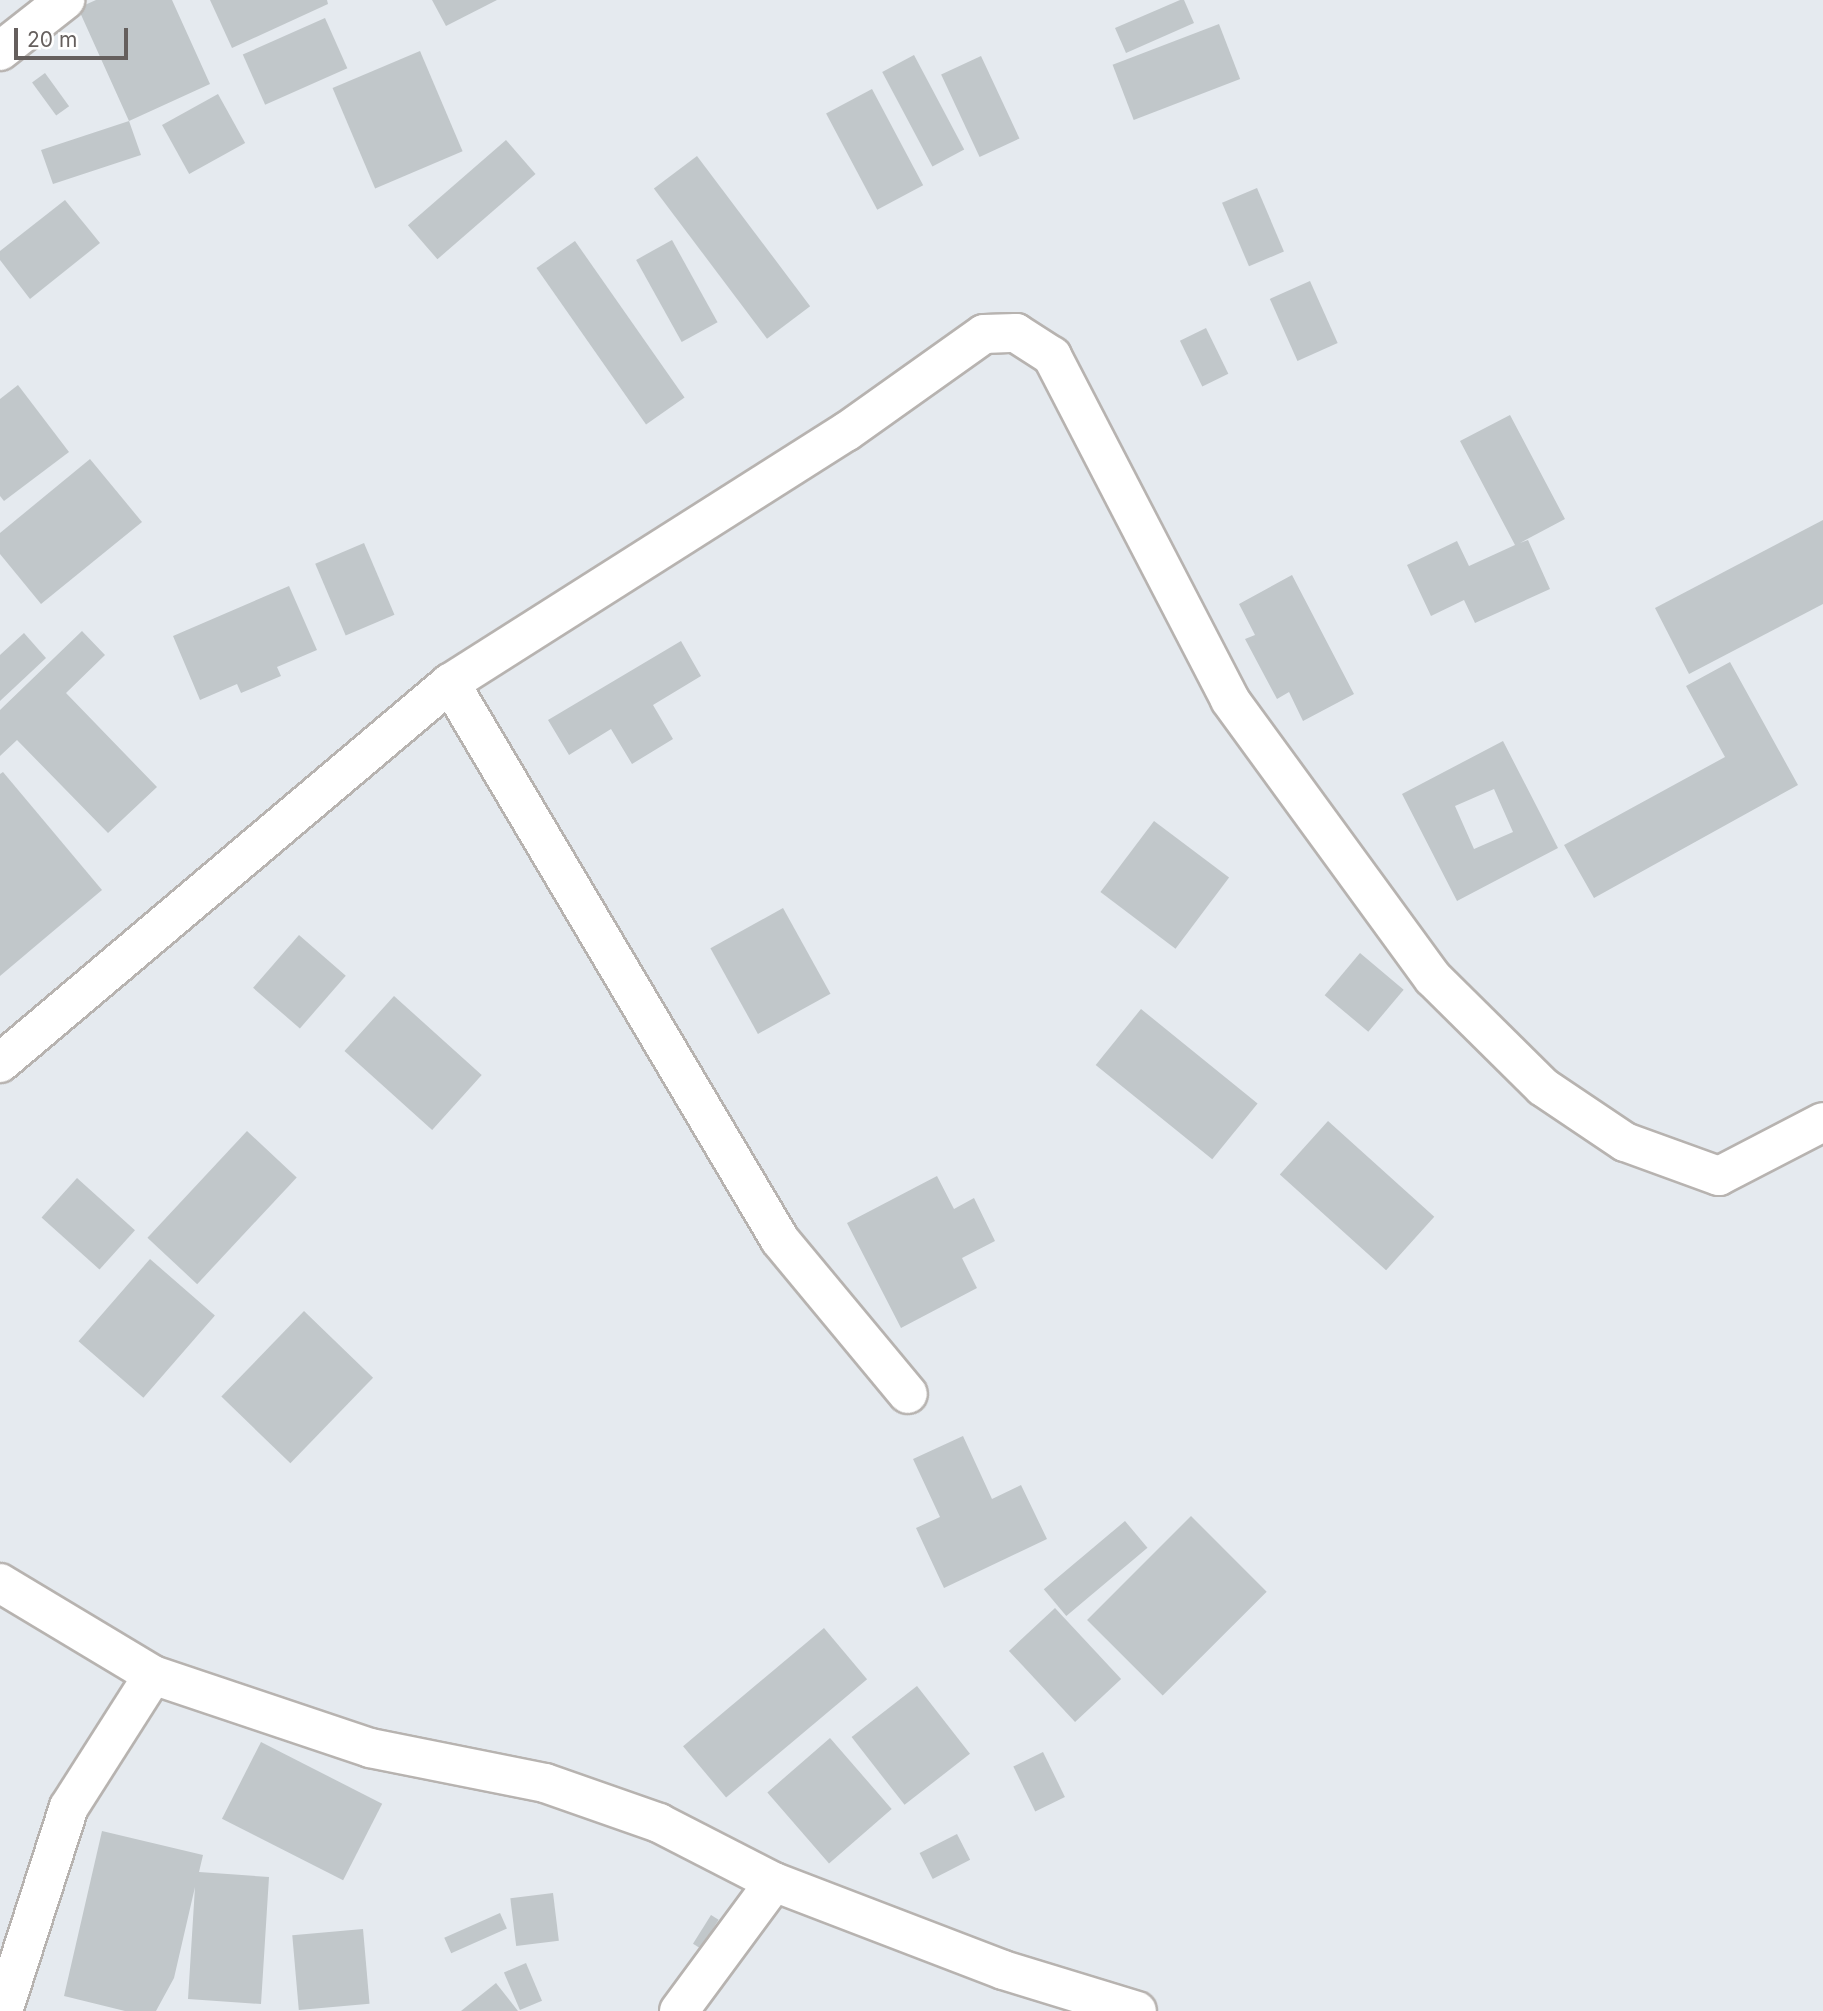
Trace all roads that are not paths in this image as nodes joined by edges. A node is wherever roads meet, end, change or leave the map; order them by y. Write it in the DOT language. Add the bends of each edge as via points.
graph roads {
  1 [pos="65,0"];
  2 [pos="0,51"];
  3 [pos="450,682"];
  4 [pos="0,1063"];
  5 [pos="1823,1122"];
  6 [pos="908,1394"];
  7 [pos="0,1583"];
  8 [pos="153,1675"];
  9 [pos="774,1882"];
  10 [pos="3,2011"];
  11 [pos="679,2011"];
  12 [pos="1137,2011"];
  1 -- 2 [label="street"];
  3 -- 4 [label="street"];
  3 -- 5 [label="street" via="846,432 984,334 1016,333 1052,356 1230,700 1433,978 1543,1087 1625,1142 1718,1176"];
  3 -- 6 [label="street" via="780,1240"];
  7 -- 8 [label="street"];
  8 -- 9 [label="street" via="370,1748 545,1783 659,1823"];
  8 -- 10 [label="street" via="69,1807"];
  9 -- 11 [label="street"];
  9 -- 12 [label="street" via="1003,1970"];
}
